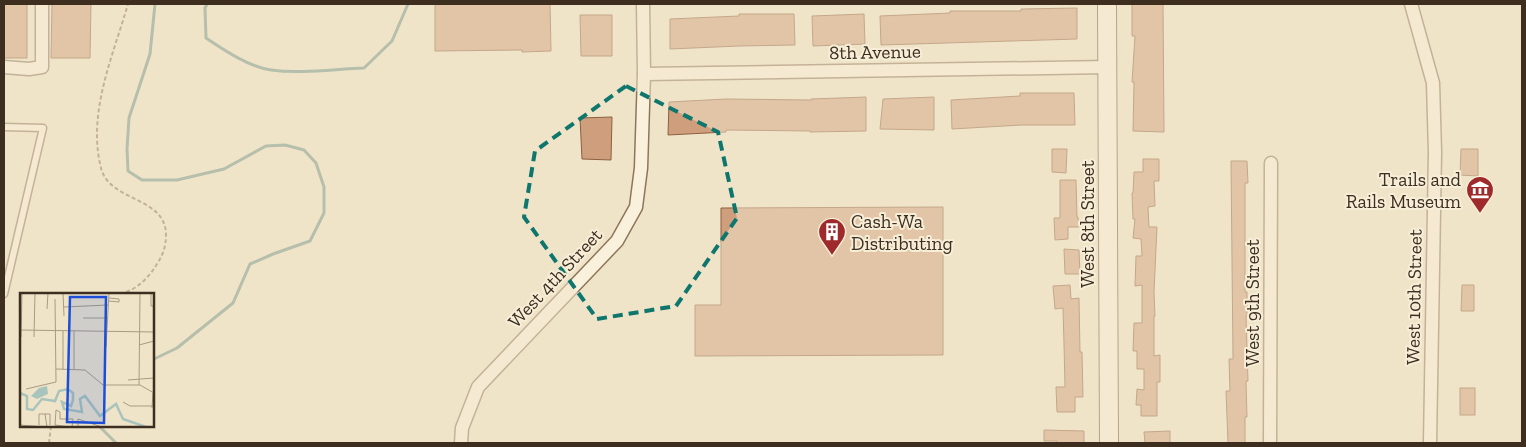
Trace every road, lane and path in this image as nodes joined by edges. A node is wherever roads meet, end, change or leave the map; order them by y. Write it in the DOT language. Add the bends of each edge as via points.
graph roads {
  1 [pos="42,4"];
  2 [pos="128,4"];
  3 [pos="643,4"];
  4 [pos="1108,4"];
  5 [pos="1412,4"];
  6 [pos="4,67"];
  7 [pos="1108,67"];
  8 [pos="644,74"];
  9 [pos="4,127"];
  10 [pos="1271,163"];
  11 [pos="124,293"];
  12 [pos="4,294"];
  13 [pos="51,427"];
  14 [pos="49,443"];
  15 [pos="461,443"];
  16 [pos="1109,443"];
  17 [pos="1270,443"];
  18 [pos="1430,443"];
  1 -- 6 [label="street" via="42,67"];
  2 -- 11 [label="path" via="97,119 101,170 110,184 161,216 166,229 166,244 154,270 131,291"];
  3 -- 8 [label="street, West 4th Street"];
  4 -- 7 [label="street, West 8th Street"];
  5 -- 18 [label="street, West 10th Street" via="1433,83 1436,152"];
  7 -- 8 [label="street, 8th Avenue"];
  7 -- 16 [label="street, West 8th Street"];
  8 -- 15 [label="street, West 4th Street" via="641,168 636,207 617,241 478,387 462,428"];
  9 -- 12 [label="lane" via="44,128"];
  10 -- 17 [label="street, West 9th Street"];
  13 -- 14 [label="path"];
}
